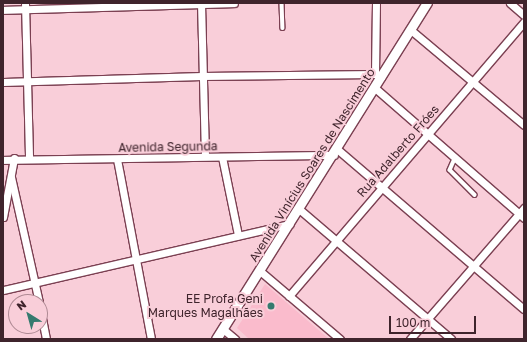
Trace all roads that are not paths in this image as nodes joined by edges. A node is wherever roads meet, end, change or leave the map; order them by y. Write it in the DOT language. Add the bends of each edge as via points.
graph roads {
  1 [pos="234,3"];
  2 [pos="282,3"];
  3 [pos="376,3"];
  4 [pos="427,3"];
  5 [pos="510,3"];
  6 [pos="201,4"];
  7 [pos="25,6"];
  8 [pos="3,10"];
  9 [pos="524,15"];
  10 [pos="524,22"];
  11 [pos="283,28"];
  12 [pos="412,31"];
  13 [pos="202,76"];
  14 [pos="378,76"];
  15 [pos="474,81"];
  16 [pos="3,82"];
  17 [pos="27,82"];
  18 [pos="375,88"];
  19 [pos="524,125"];
  20 [pos="427,134"];
  21 [pos="335,152"];
  22 [pos="205,156"];
  23 [pos="29,157"];
  24 [pos="222,157"];
  25 [pos="14,158"];
  26 [pos="117,159"];
  27 [pos="455,159"];
  28 [pos="3,160"];
  29 [pos="11,177"];
  30 [pos="381,186"];
  31 [pos="475,195"];
  32 [pos="524,208"];
  33 [pos="299,209"];
  34 [pos="521,216"];
  35 [pos="3,217"];
  36 [pos="289,224"];
  37 [pos="238,235"];
  38 [pos="336,239"];
  39 [pos="135,259"];
  40 [pos="474,265"];
  41 [pos="260,271"];
  42 [pos="35,282"];
  43 [pos="3,290"];
  44 [pos="37,294"];
  45 [pos="289,296"];
  46 [pos="524,309"];
  47 [pos="428,319"];
  48 [pos="223,329"];
  49 [pos="151,339"];
  50 [pos="216,339"];
  51 [pos="235,339"];
  52 [pos="340,339"];
  53 [pos="410,339"];
  54 [pos="451,339"];
  1 -- 6 [label="street"];
  2 -- 11 [label="lane"];
  3 -- 14 [label="street"];
  4 -- 12 [label="street, Avenida Vinícius Soares de Nascimento"];
  5 -- 9 [label="street"];
  6 -- 7 [label="street"];
  6 -- 13 [label="street"];
  7 -- 8 [label="street"];
  7 -- 17 [label="street"];
  10 -- 15 [label="street, Rua Adalberto Fróes"];
  12 -- 14 [label="street, Avenida Vinícius Soares de Nascimento"];
  12 -- 15 [label="street"];
  13 -- 14 [label="street"];
  13 -- 17 [label="street"];
  13 -- 22 [label="street"];
  14 -- 18 [label="street, Avenida Vinícius Soares de Nascimento"];
  15 -- 19 [label="street"];
  15 -- 20 [label="street, Rua Adalberto Fróes"];
  16 -- 17 [label="street"];
  17 -- 23 [label="street"];
  18 -- 20 [label="street"];
  18 -- 21 [label="street, Avenida Vinícius Soares de Nascimento"];
  20 -- 27 [label="street"];
  20 -- 30 [label="street, Rua Adalberto Fróes"];
  21 -- 24 [label="street, Avenida Segunda"];
  21 -- 30 [label="street"];
  21 -- 33 [label="street, Avenida Vinícius Soares de Nascimento"];
  22 -- 24 [label="street, Avenida Segunda"];
  22 -- 26 [label="street, Avenida Segunda"];
  23 -- 25 [label="street, Avenida Segunda"];
  23 -- 26 [label="street, Avenida Segunda"];
  24 -- 37 [label="street"];
  25 -- 28 [label="street, Avenida Segunda"];
  25 -- 29 [label="street"];
  26 -- 39 [label="street"];
  27 -- 31 [label="lane" via="450,170"];
  27 -- 34 [label="street"];
  29 -- 35 [label="street"];
  29 -- 42 [label="street"];
  30 -- 38 [label="street, Rua Adalberto Fróes"];
  30 -- 40 [label="street"];
  32 -- 34 [label="street"];
  33 -- 36 [label="street, Avenida Vinícius Soares de Nascimento"];
  33 -- 38 [label="street"];
  34 -- 40 [label="street"];
  36 -- 37 [label="street"];
  36 -- 41 [label="street, Avenida Vinícius Soares de Nascimento"];
  37 -- 39 [label="street"];
  38 -- 45 [label="street, Rua Adalberto Fróes"];
  38 -- 47 [label="street"];
  39 -- 42 [label="street"];
  39 -- 49 [label="street"];
  40 -- 46 [label="street"];
  40 -- 47 [label="street"];
  41 -- 45 [label="street"];
  41 -- 48 [label="street, Avenida Vinícius Soares de Nascimento"];
  42 -- 43 [label="street"];
  42 -- 44 [label="street"];
  45 -- 52 [label="street"];
  47 -- 53 [label="street"];
  47 -- 54 [label="street"];
  48 -- 50 [label="street, Avenida Vinícius Soares de Nascimento"];
  48 -- 51 [label="street"];
}
